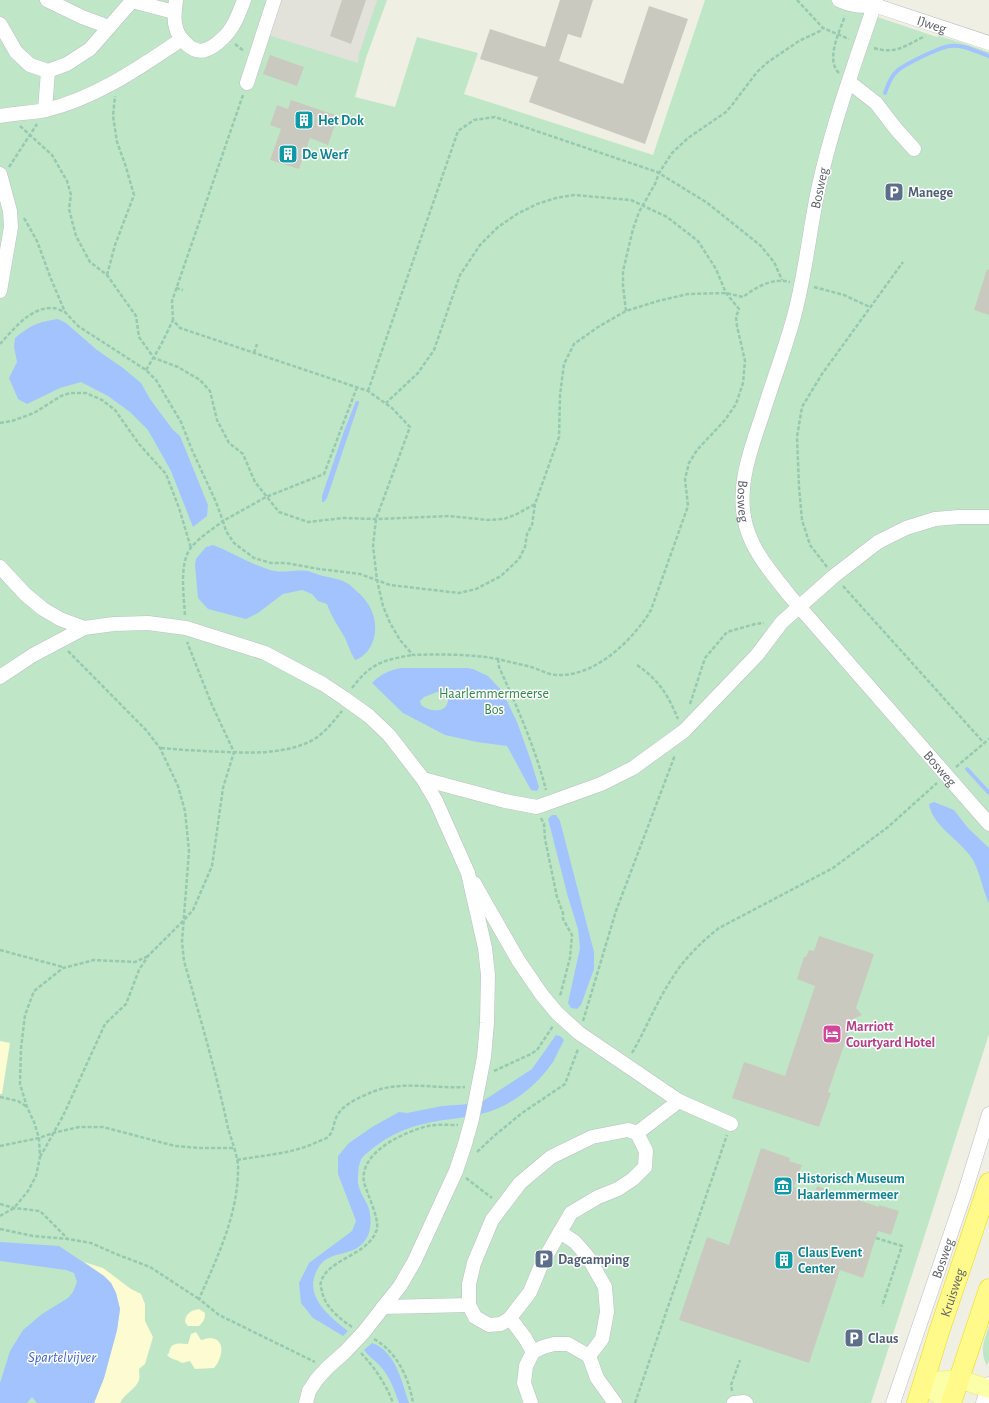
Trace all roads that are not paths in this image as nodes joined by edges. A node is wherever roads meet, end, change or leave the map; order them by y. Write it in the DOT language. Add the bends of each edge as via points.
graph roads {
  1 [pos="47,0"];
  2 [pos="244,0"];
  3 [pos="274,0"];
  4 [pos="839,0"];
  5 [pos="132,1"];
  6 [pos="873,2"];
  7 [pos="175,6"];
  8 [pos="0,24"];
  9 [pos="109,27"];
  10 [pos="182,39"];
  11 [pos="989,43"];
  12 [pos="48,71"];
  13 [pos="848,82"];
  14 [pos="247,83"];
  15 [pos="45,110"];
  16 [pos="4,115"];
  17 [pos="914,148"];
  18 [pos="1,176"];
  19 [pos="0,291"];
  20 [pos="989,517"];
  21 [pos="0,567"];
  22 [pos="799,607"];
  23 [pos="84,628"];
  24 [pos="0,677"];
  25 [pos="423,779"];
  26 [pos="989,824"];
  27 [pos="468,872"];
  28 [pos="679,1101"];
  29 [pos="989,1114"];
  30 [pos="731,1124"];
  31 [pos="637,1133"];
  32 [pos="989,1183"];
  33 [pos="560,1232"];
  34 [pos="989,1289"];
  35 [pos="468,1304"];
  36 [pos="383,1307"];
  37 [pos="510,1318"];
  38 [pos="533,1352"];
  39 [pos="589,1356"];
  40 [pos="959,1379"];
  41 [pos="924,1382"];
  42 [pos="987,1391"];
  43 [pos="306,1403"];
  44 [pos="532,1403"];
  45 [pos="615,1403"];
  46 [pos="734,1403"];
  47 [pos="746,1403"];
  48 [pos="893,1403"];
  49 [pos="917,1403"];
  50 [pos="948,1403"];
  51 [pos="951,1403"];
  1 -- 9 [label="street"];
  2 -- 10 [label="street" via="236,20 225,36 214,45 204,50 192,48"];
  3 -- 14 [label="street"];
  4 -- 6 [label="street, IJweg" via="862,7"];
  5 -- 7 [label="street"];
  5 -- 9 [label="street"];
  6 -- 11 [label="street, IJweg"];
  6 -- 13 [label="street, Bosweg"];
  7 -- 10 [label="street" via="176,28"];
  8 -- 12 [label="street" via="16,52 30,65"];
  9 -- 12 [label="street" via="90,49 67,64"];
  10 -- 15 [label="street" via="126,76 80,99"];
  12 -- 15 [label="street"];
  13 -- 17 [label="street" via="876,103"];
  13 -- 22 [label="street, Bosweg" via="831,136 818,191 793,320 751,448 743,484 744,517 752,543"];
  15 -- 16 [label="street"];
  18 -- 19 [label="street" via="11,227"];
  20 -- 22 [label="street" via="935,519 906,528 878,542"];
  21 -- 23 [label="street" via="43,609"];
  22 -- 25 [label="street" via="782,622 757,655 684,731 633,768 601,784 543,805 498,799"];
  22 -- 26 [label="street, Bosweg"];
  23 -- 24 [label="street" via="33,655"];
  23 -- 25 [label="street" via="148,623 186,628 265,653 324,684 369,716 389,735"];
  25 -- 27 [label="street" via="436,801"];
  27 -- 28 [label="street" via="518,960 557,1013 582,1035"];
  27 -- 36 [label="street" via="485,948 488,975 484,1057 478,1088 471,1122 456,1170 414,1262 400,1286"];
  28 -- 30 [label="street"];
  28 -- 31 [label="street"];
  29 -- 48 [label="street, Bosweg" via="966,1192"];
  31 -- 33 [label="street" via="646,1151 645,1167 618,1189 570,1213"];
  31 -- 35 [label="street" via="628,1130 592,1137 551,1157 520,1183 492,1220 474,1262"];
  32 -- 41 [label="highway, Kruisweg"];
  33 -- 37 [label="street" via="542,1263 530,1292"];
  33 -- 39 [label="street" via="575,1242 588,1257 604,1287 607,1312 602,1339"];
  34 -- 40 [label="highway"];
  35 -- 36 [label="street"];
  35 -- 37 [label="street" via="475,1317 489,1325 501,1324"];
  36 -- 43 [label="street" via="363,1333 326,1368 309,1391"];
  37 -- 38 [label="street"];
  38 -- 39 [label="street" via="554,1344 568,1344"];
  38 -- 44 [label="street" via="526,1366 524,1383"];
  39 -- 45 [label="street" via="597,1378"];
  40 -- 41 [label="main road"];
  40 -- 42 [label="main road"];
  40 -- 51 [label="highway"];
  41 -- 49 [label="highway, Kruisweg"];
  41 -- 50 [label="main road"];
  46 -- 47 [label="street"];
}
